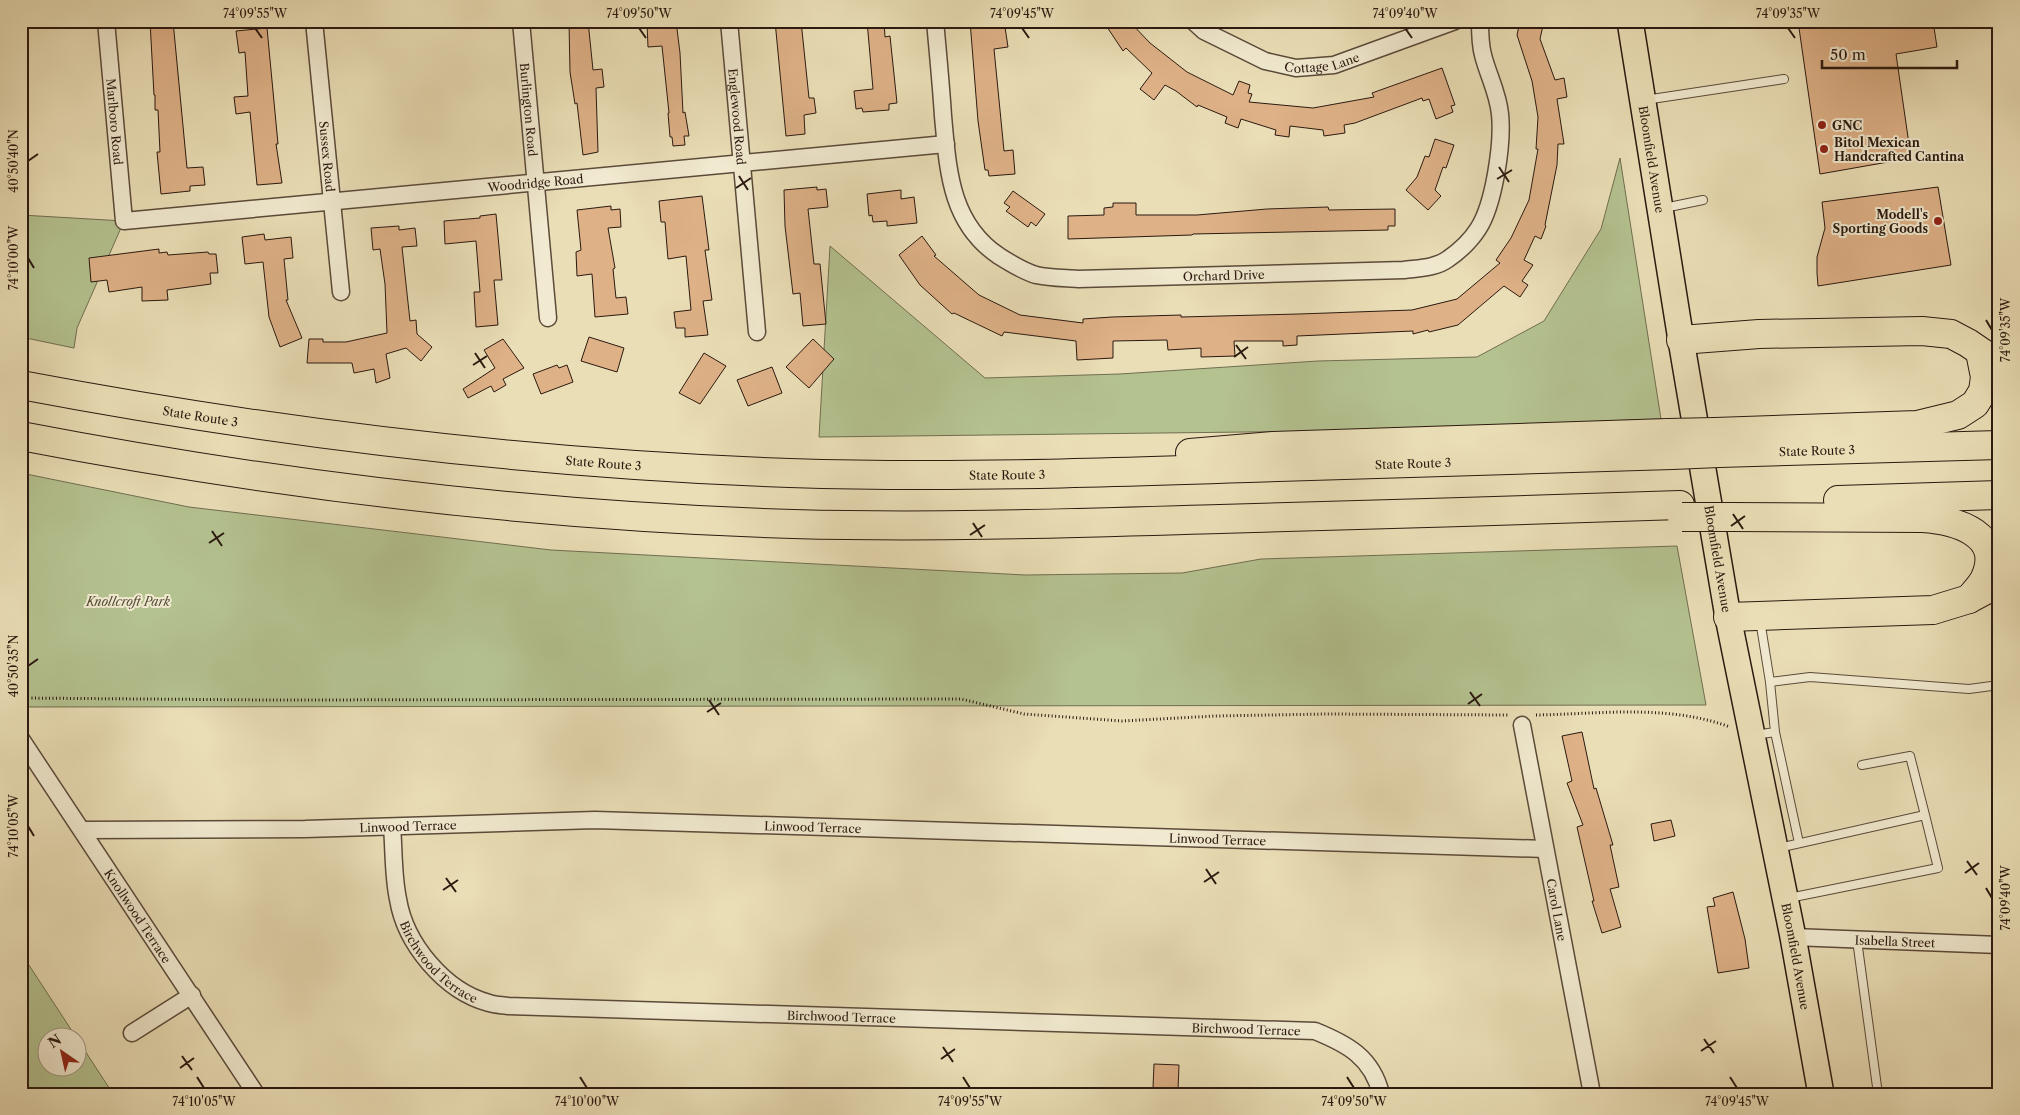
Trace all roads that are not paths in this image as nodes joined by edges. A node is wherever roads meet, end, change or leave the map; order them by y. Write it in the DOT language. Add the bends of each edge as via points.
graph roads {
  1 [pos="106,21"];
  2 [pos="314,21"];
  3 [pos="521,21"];
  4 [pos="729,21"];
  5 [pos="935,21"];
  6 [pos="1193,21"];
  7 [pos="1455,21"];
  8 [pos="1480,21"];
  9 [pos="1630,21"];
  10 [pos="1784,79"];
  11 [pos="1642,100"];
  12 [pos="946,144"];
  13 [pos="743,163"];
  14 [pos="536,182"];
  15 [pos="1702,200"];
  16 [pos="333,202"];
  17 [pos="1659,208"];
  18 [pos="124,221"];
  19 [pos="341,292"];
  20 [pos="548,318"];
  21 [pos="757,332"];
  22 [pos="1680,340"];
  23 [pos="1989,358"];
  24 [pos="21,385"];
  25 [pos="21,436"];
  26 [pos="1717,442"];
  27 [pos="1999,445"];
  28 [pos="1999,495"];
  29 [pos="1728,510"];
  30 [pos="1999,583"];
  31 [pos="1969,599"];
  32 [pos="1728,616"];
  33 [pos="1759,616"];
  34 [pos="1770,682"];
  35 [pos="1999,685"];
  36 [pos="1521,718"];
  37 [pos="1763,734"];
  38 [pos="21,739"];
  39 [pos="1862,765"];
  40 [pos="1925,815"];
  41 [pos="392,827"];
  42 [pos="82,830"];
  43 [pos="1799,843"];
  44 [pos="1545,849"];
  45 [pos="1775,849"];
  46 [pos="1785,898"];
  47 [pos="1793,937"];
  48 [pos="1857,940"];
  49 [pos="1999,945"];
  50 [pos="192,995"];
  51 [pos="132,1033"];
  52 [pos="256,1094"];
  53 [pos="1380,1094"];
  54 [pos="1592,1094"];
  55 [pos="1821,1094"];
  56 [pos="1878,1094"];
  1 -- 18 [label="street, Marlboro Road"];
  2 -- 16 [label="street, Sussex Road"];
  3 -- 14 [label="street, Burlington Road"];
  4 -- 13 [label="street, Englewood Road"];
  5 -- 12 [label="street, Orchard Drive"];
  6 -- 7 [label="street, Cottage Lane" via="1204,31 1265,60 1296,68 1334,65"];
  8 -- 12 [label="street, Orchard Drive" via="1483,55 1494,84 1500,114 1499,150 1490,198 1478,229 1447,260 1430,266 1404,270 1078,279 1038,275 1004,259 976,237 958,209"];
  9 -- 11 [label="main road, Bloomfield Avenue"];
  10 -- 11 [label="lane"];
  11 -- 17 [label="main road, Bloomfield Avenue"];
  12 -- 13 [label="street, Woodridge Road"];
  13 -- 14 [label="street, Woodridge Road"];
  13 -- 21 [label="street, Englewood Road"];
  14 -- 16 [label="street, Woodridge Road"];
  14 -- 20 [label="street, Burlington Road"];
  15 -- 17 [label="lane"];
  16 -- 18 [label="street, Woodridge Road"];
  16 -- 19 [label="street, Sussex Road"];
  17 -- 22 [label="main road, Bloomfield Avenue"];
  22 -- 23 [label="highway" via="1759,334 1922,331 1951,334"];
  22 -- 32 [label="main road, Bloomfield Avenue"];
  23 -- 26 [label="highway" via="1982,391 1975,404 1958,415 1917,425"];
  24 -- 26 [label="highway, State Route 3, bridge" via="248,424 464,451 728,470 926,475 1133,472"];
  25 -- 29 [label="highway, bridge" via="205,468 394,494 527,508 725,521 991,525 1537,509"];
  26 -- 27 [label="highway, State Route 3"];
  28 -- 29 [label="highway"];
  29 -- 31 [label="highway" via="1922,518 1966,526 1984,542 1990,561 1984,581"];
  30 -- 31 [label="highway"];
  31 -- 33 [label="highway" via="1933,610"];
  32 -- 33 [label="highway"];
  32 -- 37 [label="main road, Bloomfield Avenue"];
  33 -- 34 [label="lane"];
  34 -- 35 [label="lane" via="1810,677 1969,689"];
  34 -- 37 [label="lane"];
  36 -- 44 [label="street, Carol Lane"];
  37 -- 43 [label="lane"];
  37 -- 45 [label="main road, Bloomfield Avenue"];
  38 -- 42 [label="street, Knollwood Terrace"];
  39 -- 40 [label="lane" via="1910,756"];
  40 -- 43 [label="lane"];
  40 -- 46 [label="lane" via="1938,868"];
  41 -- 42 [label="street, Linwood Terrace"];
  41 -- 44 [label="street, Linwood Terrace" via="595,820"];
  41 -- 53 [label="street, Birchwood Terrace" via="397,898 412,941 443,977 466,994 488,1003 1315,1031 1339,1041 1358,1054 1371,1068"];
  42 -- 50 [label="street, Knollwood Terrace"];
  43 -- 45 [label="lane"];
  44 -- 54 [label="street, Carol Lane"];
  45 -- 46 [label="main road, Bloomfield Avenue"];
  46 -- 47 [label="main road, Bloomfield Avenue"];
  47 -- 48 [label="street, Isabella Street"];
  47 -- 55 [label="main road, Bloomfield Avenue"];
  48 -- 49 [label="street, Isabella Street"];
  48 -- 56 [label="lane"];
  50 -- 51 [label="street"];
  50 -- 52 [label="street, Knollwood Terrace"];
}
